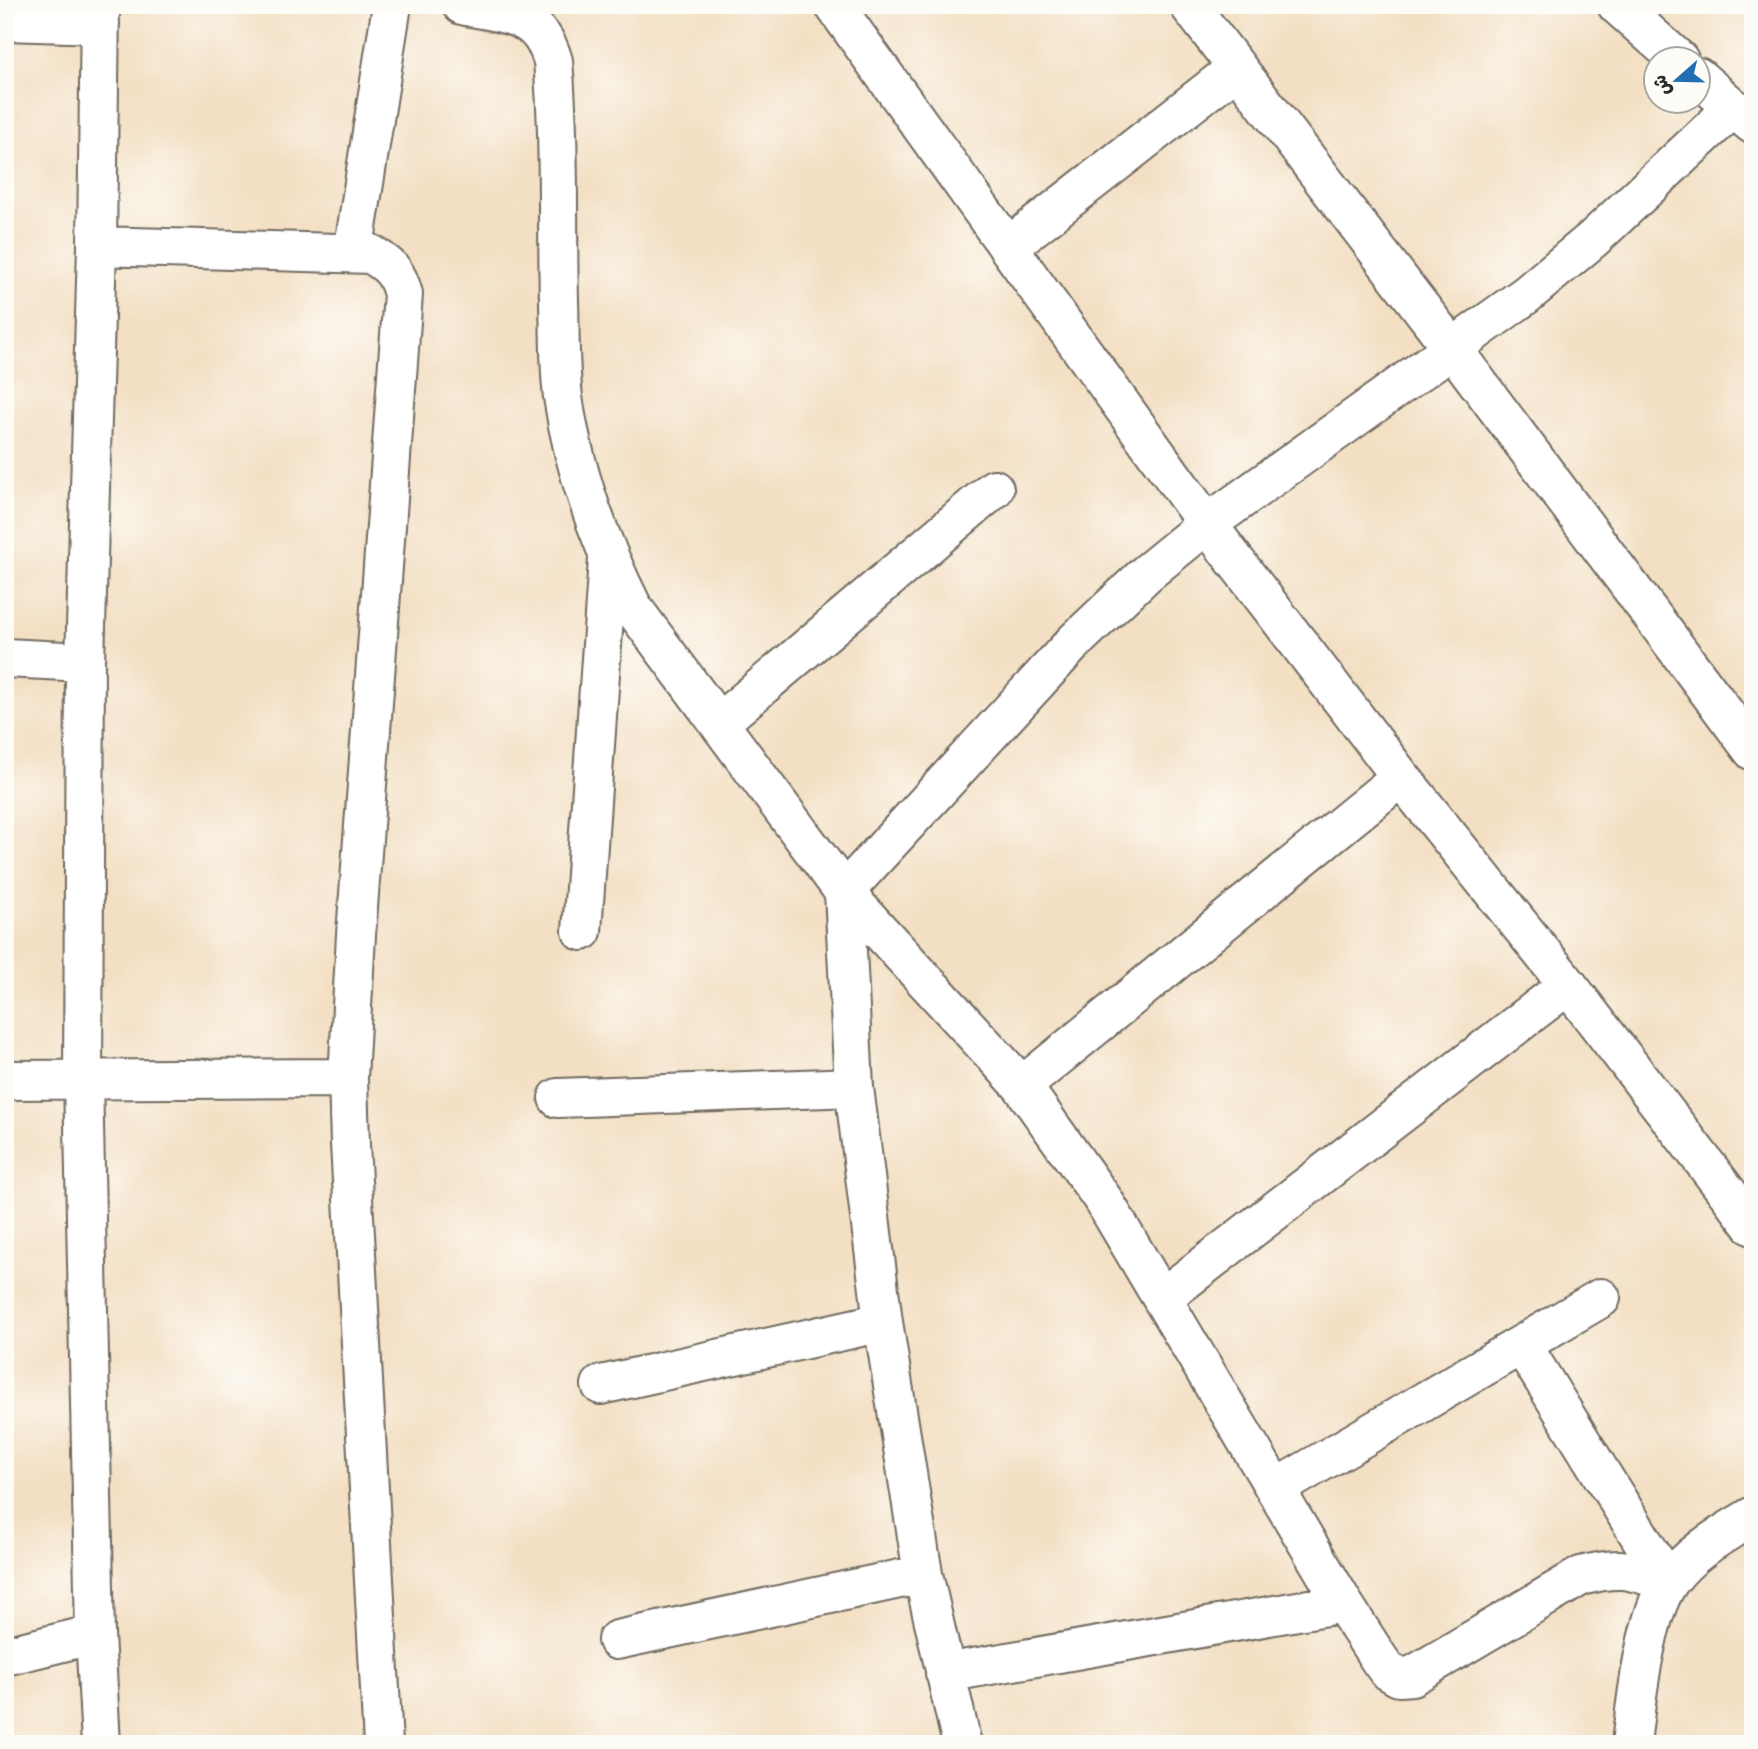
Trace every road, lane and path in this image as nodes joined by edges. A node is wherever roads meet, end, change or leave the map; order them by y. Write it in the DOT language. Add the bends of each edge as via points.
graph roads {
  1 [pos="392,5"];
  2 [pos="463,5"];
  3 [pos="834,5"];
  4 [pos="1189,5"];
  5 [pos="1627,8"];
  6 [pos="100,15"];
  7 [pos="5,21"];
  8 [pos="1665,46"];
  9 [pos="1237,68"];
  10 [pos="1712,89"];
  11 [pos="1743,116"];
  12 [pos="97,246"];
  13 [pos="1008,247"];
  14 [pos="353,253"];
  15 [pos="1452,348"];
  16 [pos="994,489"];
  17 [pos="1207,524"];
  18 [pos="608,557"];
  19 [pos="5,658"];
  20 [pos="85,662"];
  21 [pos="720,722"];
  22 [pos="1753,751"];
  23 [pos="1401,777"];
  24 [pos="844,892"];
  25 [pos="582,931"];
  26 [pos="1568,985"];
  27 [pos="83,1077"];
  28 [pos="348,1078"];
  29 [pos="5,1080"];
  30 [pos="1022,1086"];
  31 [pos="854,1087"];
  32 [pos="558,1098"];
  33 [pos="1740,1184"];
  34 [pos="1753,1226"];
  35 [pos="1162,1298"];
  36 [pos="1601,1298"];
  37 [pos="883,1322"];
  38 [pos="1522,1345"];
  39 [pos="601,1385"];
  40 [pos="1276,1489"];
  41 [pos="1753,1516"];
  42 [pos="923,1574"];
  43 [pos="1668,1582"];
  44 [pos="1343,1603"];
  45 [pos="95,1634"];
  46 [pos="617,1640"];
  47 [pos="5,1656"];
  48 [pos="945,1673"];
  49 [pos="101,1744"];
  50 [pos="383,1744"];
  51 [pos="962,1744"];
  52 [pos="1631,1744"];
  1 -- 14 [label="street"];
  2 -- 18 [label="street" via="524,20 538,30 553,61 563,395 588,505"];
  3 -- 13 [label="street"];
  4 -- 9 [label="street"];
  5 -- 8 [label="street"];
  6 -- 7 [label="street"];
  6 -- 12 [label="street"];
  9 -- 13 [label="street"];
  9 -- 15 [label="street"];
  10 -- 11 [label="street"];
  11 -- 15 [label="street" via="1526,295"];
  12 -- 14 [label="street"];
  12 -- 20 [label="street"];
  13 -- 17 [label="street"];
  14 -- 28 [label="street" via="371,254 387,263 403,294"];
  15 -- 17 [label="street"];
  15 -- 22 [label="street"];
  16 -- 21 [label="street"];
  17 -- 23 [label="street"];
  17 -- 24 [label="street" via="1107,609"];
  18 -- 21 [label="street" via="634,608"];
  18 -- 25 [label="street"];
  19 -- 20 [label="street"];
  20 -- 27 [label="street"];
  21 -- 24 [label="street"];
  23 -- 26 [label="street"];
  23 -- 30 [label="street"];
  24 -- 30 [label="street"];
  24 -- 31 [label="street"];
  26 -- 33 [label="street"];
  26 -- 35 [label="street"];
  27 -- 28 [label="street"];
  27 -- 29 [label="street"];
  27 -- 45 [label="street"];
  28 -- 50 [label="street"];
  30 -- 35 [label="street" via="1104,1201"];
  31 -- 32 [label="street"];
  31 -- 37 [label="street"];
  33 -- 34 [label="street"];
  35 -- 40 [label="street"];
  36 -- 38 [label="street"];
  37 -- 39 [label="street"];
  37 -- 42 [label="street"];
  38 -- 40 [label="street"];
  38 -- 43 [label="street"];
  40 -- 44 [label="street"];
  41 -- 43 [label="street" via="1696,1554"];
  42 -- 46 [label="street"];
  42 -- 48 [label="street"];
  43 -- 44 [label="street" via="1632,1570 1608,1569 1581,1576 1412,1676 1387,1670"];
  43 -- 52 [label="street" via="1647,1644"];
  44 -- 48 [label="street"];
  45 -- 47 [label="street"];
  45 -- 49 [label="street"];
  48 -- 51 [label="street"];
}
